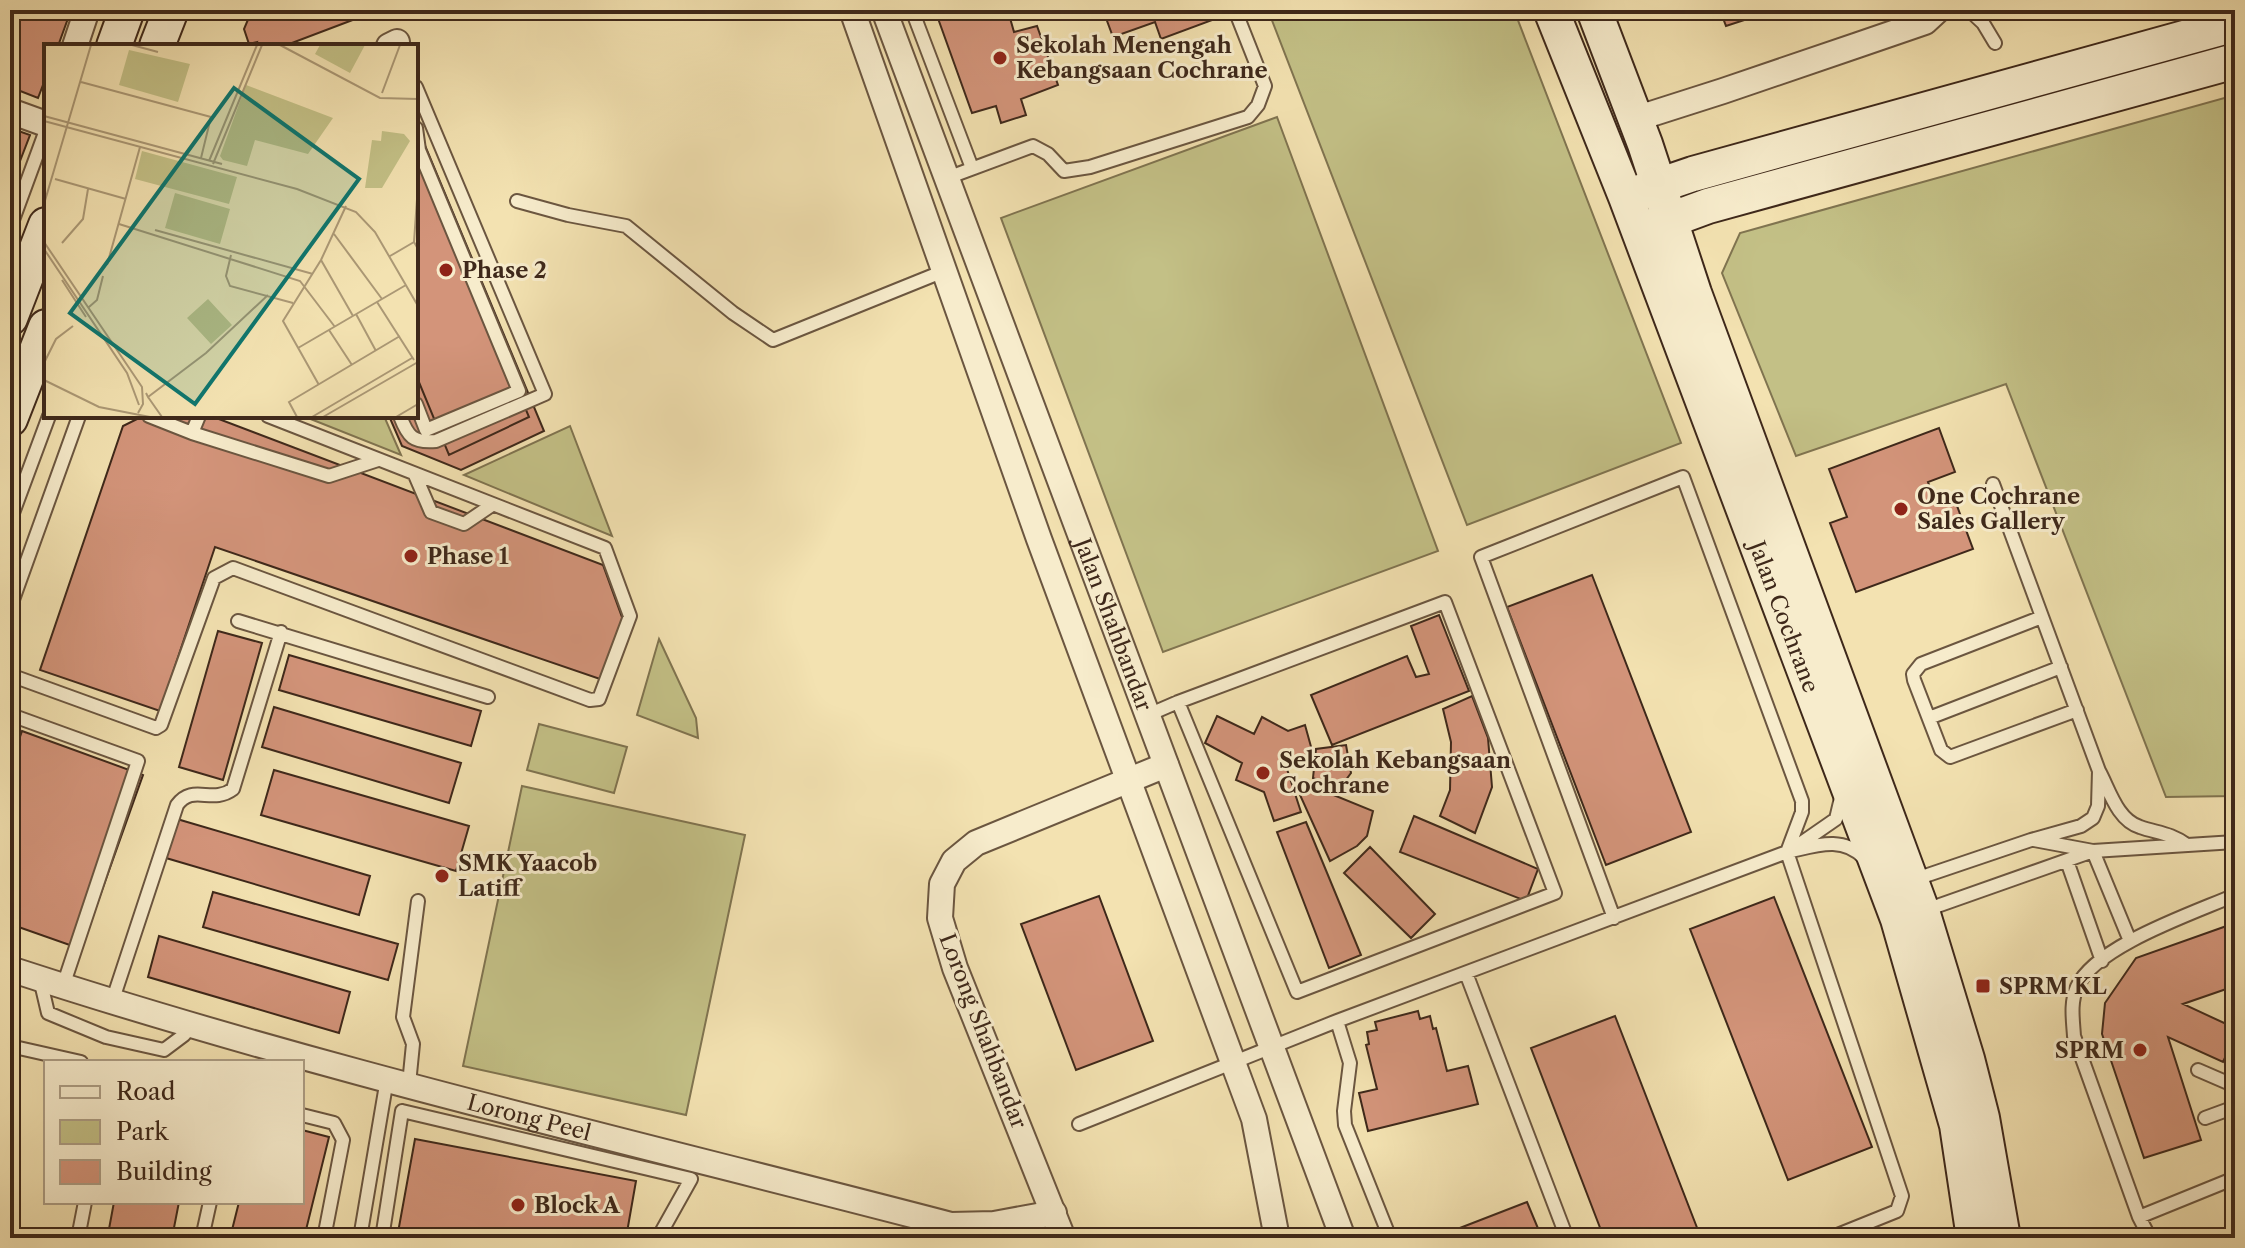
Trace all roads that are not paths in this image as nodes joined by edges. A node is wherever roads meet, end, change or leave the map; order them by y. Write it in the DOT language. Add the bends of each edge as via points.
graph roads {
  1 [pos="87,10"];
  2 [pos="127,10"];
  3 [pos="171,10"];
  4 [pos="852,10"];
  5 [pos="884,10"];
  6 [pos="912,10"];
  7 [pos="1235,10"];
  8 [pos="1551,10"];
  9 [pos="1594,10"];
  10 [pos="1938,10"];
  11 [pos="1969,10"];
  12 [pos="2235,24"];
  13 [pos="1995,43"];
  14 [pos="76,44"];
  15 [pos="115,44"];
  16 [pos="158,44"];
  17 [pos="2235,61"];
  18 [pos="418,92"];
  19 [pos="10,111"];
  20 [pos="1634,115"];
  21 [pos="44,126"];
  22 [pos="44,133"];
  23 [pos="418,143"];
  24 [pos="972,168"];
  25 [pos="947,178"];
  26 [pos="1659,186"];
  27 [pos="1626,197"];
  28 [pos="517,201"];
  29 [pos="1670,219"];
  30 [pos="10,228"];
  31 [pos="44,230"];
  32 [pos="1638,232"];
  33 [pos="944,271"];
  34 [pos="10,318"];
  35 [pos="44,332"];
  36 [pos="418,409"];
  37 [pos="48,418"];
  38 [pos="78,418"];
  39 [pos="154,418"];
  40 [pos="198,418"];
  41 [pos="273,418"];
  42 [pos="401,418"];
  43 [pos="10,419"];
  44 [pos="192,433"];
  45 [pos="378,460"];
  46 [pos="415,475"];
  47 [pos="1993,484"];
  48 [pos="492,505"];
  49 [pos="10,521"];
  50 [pos="10,608"];
  51 [pos="2042,617"];
  52 [pos="238,621"];
  53 [pos="281,632"];
  54 [pos="2061,667"];
  55 [pos="10,675"];
  56 [pos="488,697"];
  57 [pos="1178,702"];
  58 [pos="2077,710"];
  59 [pos="1148,715"];
  60 [pos="10,717"];
  61 [pos="1929,718"];
  62 [pos="1166,765"];
  63 [pos="1843,768"];
  64 [pos="2099,771"];
  65 [pos="1127,780"];
  66 [pos="2031,840"];
  67 [pos="2235,842"];
  68 [pos="2187,845"];
  69 [pos="2093,851"];
  70 [pos="1787,852"];
  71 [pos="2067,861"];
  72 [pos="2235,895"];
  73 [pos="1905,900"];
  74 [pos="418,901"];
  75 [pos="1614,918"];
  76 [pos="2130,941"];
  77 [pos="2102,961"];
  78 [pos="10,969"];
  79 [pos="1466,973"];
  80 [pos="52,982"];
  81 [pos="112,1002"];
  82 [pos="1337,1021"];
  83 [pos="193,1024"];
  84 [pos="10,1046"];
  85 [pos="1272,1047"];
  86 [pos="72,1060"];
  87 [pos="1232,1062"];
  88 [pos="2198,1070"];
  89 [pos="398,1082"];
  90 [pos="2235,1086"];
  91 [pos="477,1102"];
  92 [pos="2235,1107"];
  93 [pos="304,1116"];
  94 [pos="2205,1118"];
  95 [pos="459,1124"];
  96 [pos="1079,1124"];
  97 [pos="482,1129"];
  98 [pos="2235,1178"];
  99 [pos="85,1204"];
  100 [pos="210,1204"];
  101 [pos="1054,1213"];
  102 [pos="2139,1217"];
  103 [pos="946,1231"];
  104 [pos="78,1238"];
  105 [pos="202,1238"];
  106 [pos="324,1238"];
  107 [pos="360,1238"];
  108 [pos="382,1238"];
  109 [pos="658,1238"];
  110 [pos="1063,1238"];
  111 [pos="1277,1238"];
  112 [pos="1343,1238"];
  113 [pos="1390,1238"];
  114 [pos="1567,1238"];
  115 [pos="1830,1238"];
  116 [pos="1974,1238"];
  117 [pos="2003,1238"];
  118 [pos="2150,1238"];
  1 -- 14 [label="street"];
  2 -- 15 [label="street"];
  3 -- 16 [label="street"];
  4 -- 33 [label="street, Jalan Shahbandar"];
  5 -- 25 [label="street, Jalan Shahbandar"];
  6 -- 24 [label="lane"];
  7 -- 24 [label="lane" via="1265,86 1248,117 1090,167 1064,171 1033,146"];
  8 -- 27 [label="street, Jalan Cochrane"];
  9 -- 20 [label="street, Jalan Cochrane"];
  10 -- 20 [label="street" via="1925,22 1709,96"];
  11 -- 13 [label="lane"];
  12 -- 26 [label="street"];
  17 -- 29 [label="street"];
  18 -- 42 [label="lane" via="545,394 436,441 421,442 407,433"];
  19 -- 21 [label="street"];
  20 -- 26 [label="street, Jalan Cochrane"];
  22 -- 30 [label="lane"];
  23 -- 36 [label="lane" via="519,391 426,430"];
  24 -- 25 [label="lane"];
  25 -- 59 [label="street, Jalan Shahbandar"];
  26 -- 27 [label="street"];
  26 -- 29 [label="street, Jalan Cochrane"];
  27 -- 32 [label="street, Jalan Cochrane"];
  28 -- 33 [label="lane" via="626,226 773,340"];
  29 -- 32 [label="street"];
  29 -- 73 [label="street, Jalan Cochrane"];
  31 -- 34 [label="street"];
  32 -- 63 [label="street, Jalan Cochrane"];
  33 -- 65 [label="street, Jalan Shahbandar"];
  35 -- 43 [label="street"];
  37 -- 49 [label="lane"];
  38 -- 50 [label="lane"];
  39 -- 44 [label="lane"];
  40 -- 44 [label="lane"];
  41 -- 45 [label="lane"];
  44 -- 45 [label="lane" via="329,476"];
  45 -- 46 [label="lane"];
  46 -- 48 [label="lane"];
  46 -- 48 [label="lane" via="431,512 464,524"];
  47 -- 51 [label="lane"];
  48 -- 55 [label="lane" via="605,548 630,616 599,699 233,568 214,578 156,728"];
  51 -- 54 [label="lane"];
  51 -- 61 [label="lane" via="1916,668 1914,680"];
  52 -- 53 [label="lane"];
  53 -- 56 [label="lane"];
  53 -- 81 [label="lane" via="233,789 218,797 190,793 177,805"];
  54 -- 58 [label="lane"];
  54 -- 61 [label="lane"];
  57 -- 57 [label="lane" via="1297,992 1555,893 1445,602"];
  57 -- 59 [label="lane"];
  58 -- 61 [label="lane" via="1950,757 1941,750"];
  58 -- 64 [label="lane"];
  59 -- 62 [label="street, Jalan Shahbandar"];
  60 -- 80 [label="lane" via="138,761"];
  62 -- 65 [label="street, Lorong Shahbandar"];
  62 -- 85 [label="street, Jalan Shahbandar"];
  63 -- 70 [label="lane" via="1836,819"];
  63 -- 73 [label="street, Jalan Cochrane"];
  64 -- 66 [label="lane" via="2093,818"];
  64 -- 68 [label="lane" via="2128,820"];
  65 -- 87 [label="street, Jalan Shahbandar"];
  65 -- 101 [label="street, Lorong Shahbandar" via="976,843 954,861 942,884 940,918 955,968"];
  66 -- 69 [label="lane"];
  66 -- 73 [label="lane"];
  67 -- 68 [label="lane"];
  68 -- 69 [label="lane"];
  69 -- 71 [label="lane"];
  69 -- 76 [label="lane"];
  70 -- 73 [label="lane" via="1846,844"];
  70 -- 75 [label="lane"];
  70 -- 75 [label="lane" via="1802,801 1683,477 1481,557"];
  70 -- 115 [label="lane" via="1902,1196 1897,1211"];
  71 -- 73 [label="lane"];
  71 -- 77 [label="lane"];
  72 -- 76 [label="lane"];
  73 -- 116 [label="street, Jalan Cochrane" via="1957,1125"];
  73 -- 117 [label="street, Jalan Cochrane" via="1982,1118"];
  74 -- 89 [label="lane" via="403,1008 413,1044"];
  75 -- 79 [label="lane"];
  76 -- 77 [label="lane"];
  77 -- 102 [label="lane" via="2077,986 2074,1036"];
  78 -- 80 [label="street, Lorong Peel"];
  79 -- 82 [label="lane"];
  79 -- 114 [label="lane"];
  80 -- 81 [label="street, Lorong Peel"];
  80 -- 83 [label="lane" via="48,1013 106,1037 164,1050"];
  81 -- 83 [label="street, Lorong Peel"];
  82 -- 85 [label="lane"];
  82 -- 113 [label="lane" via="1350,1063 1345,1125"];
  83 -- 89 [label="street, Lorong Peel"];
  84 -- 86 [label="lane"];
  85 -- 87 [label="lane"];
  85 -- 112 [label="street, Jalan Shahbandar"];
  87 -- 96 [label="lane"];
  87 -- 111 [label="street, Jalan Shahbandar" via="1254,1119"];
  88 -- 90 [label="lane"];
  89 -- 91 [label="street, Lorong Peel"];
  89 -- 107 [label="lane"];
  91 -- 95 [label="lane"];
  91 -- 97 [label="lane"];
  91 -- 103 [label="street, Lorong Peel"];
  92 -- 94 [label="lane"];
  93 -- 106 [label="lane" via="334,1123 343,1140"];
  95 -- 97 [label="lane"];
  95 -- 108 [label="lane" via="402,1111"];
  97 -- 109 [label="lane" via="691,1179"];
  98 -- 102 [label="lane"];
  99 -- 104 [label="lane"];
  100 -- 105 [label="lane"];
  101 -- 103 [label="street, Lorong Peel"];
  101 -- 110 [label="street, Lorong Shahbandar"];
  102 -- 118 [label="lane"];
}
